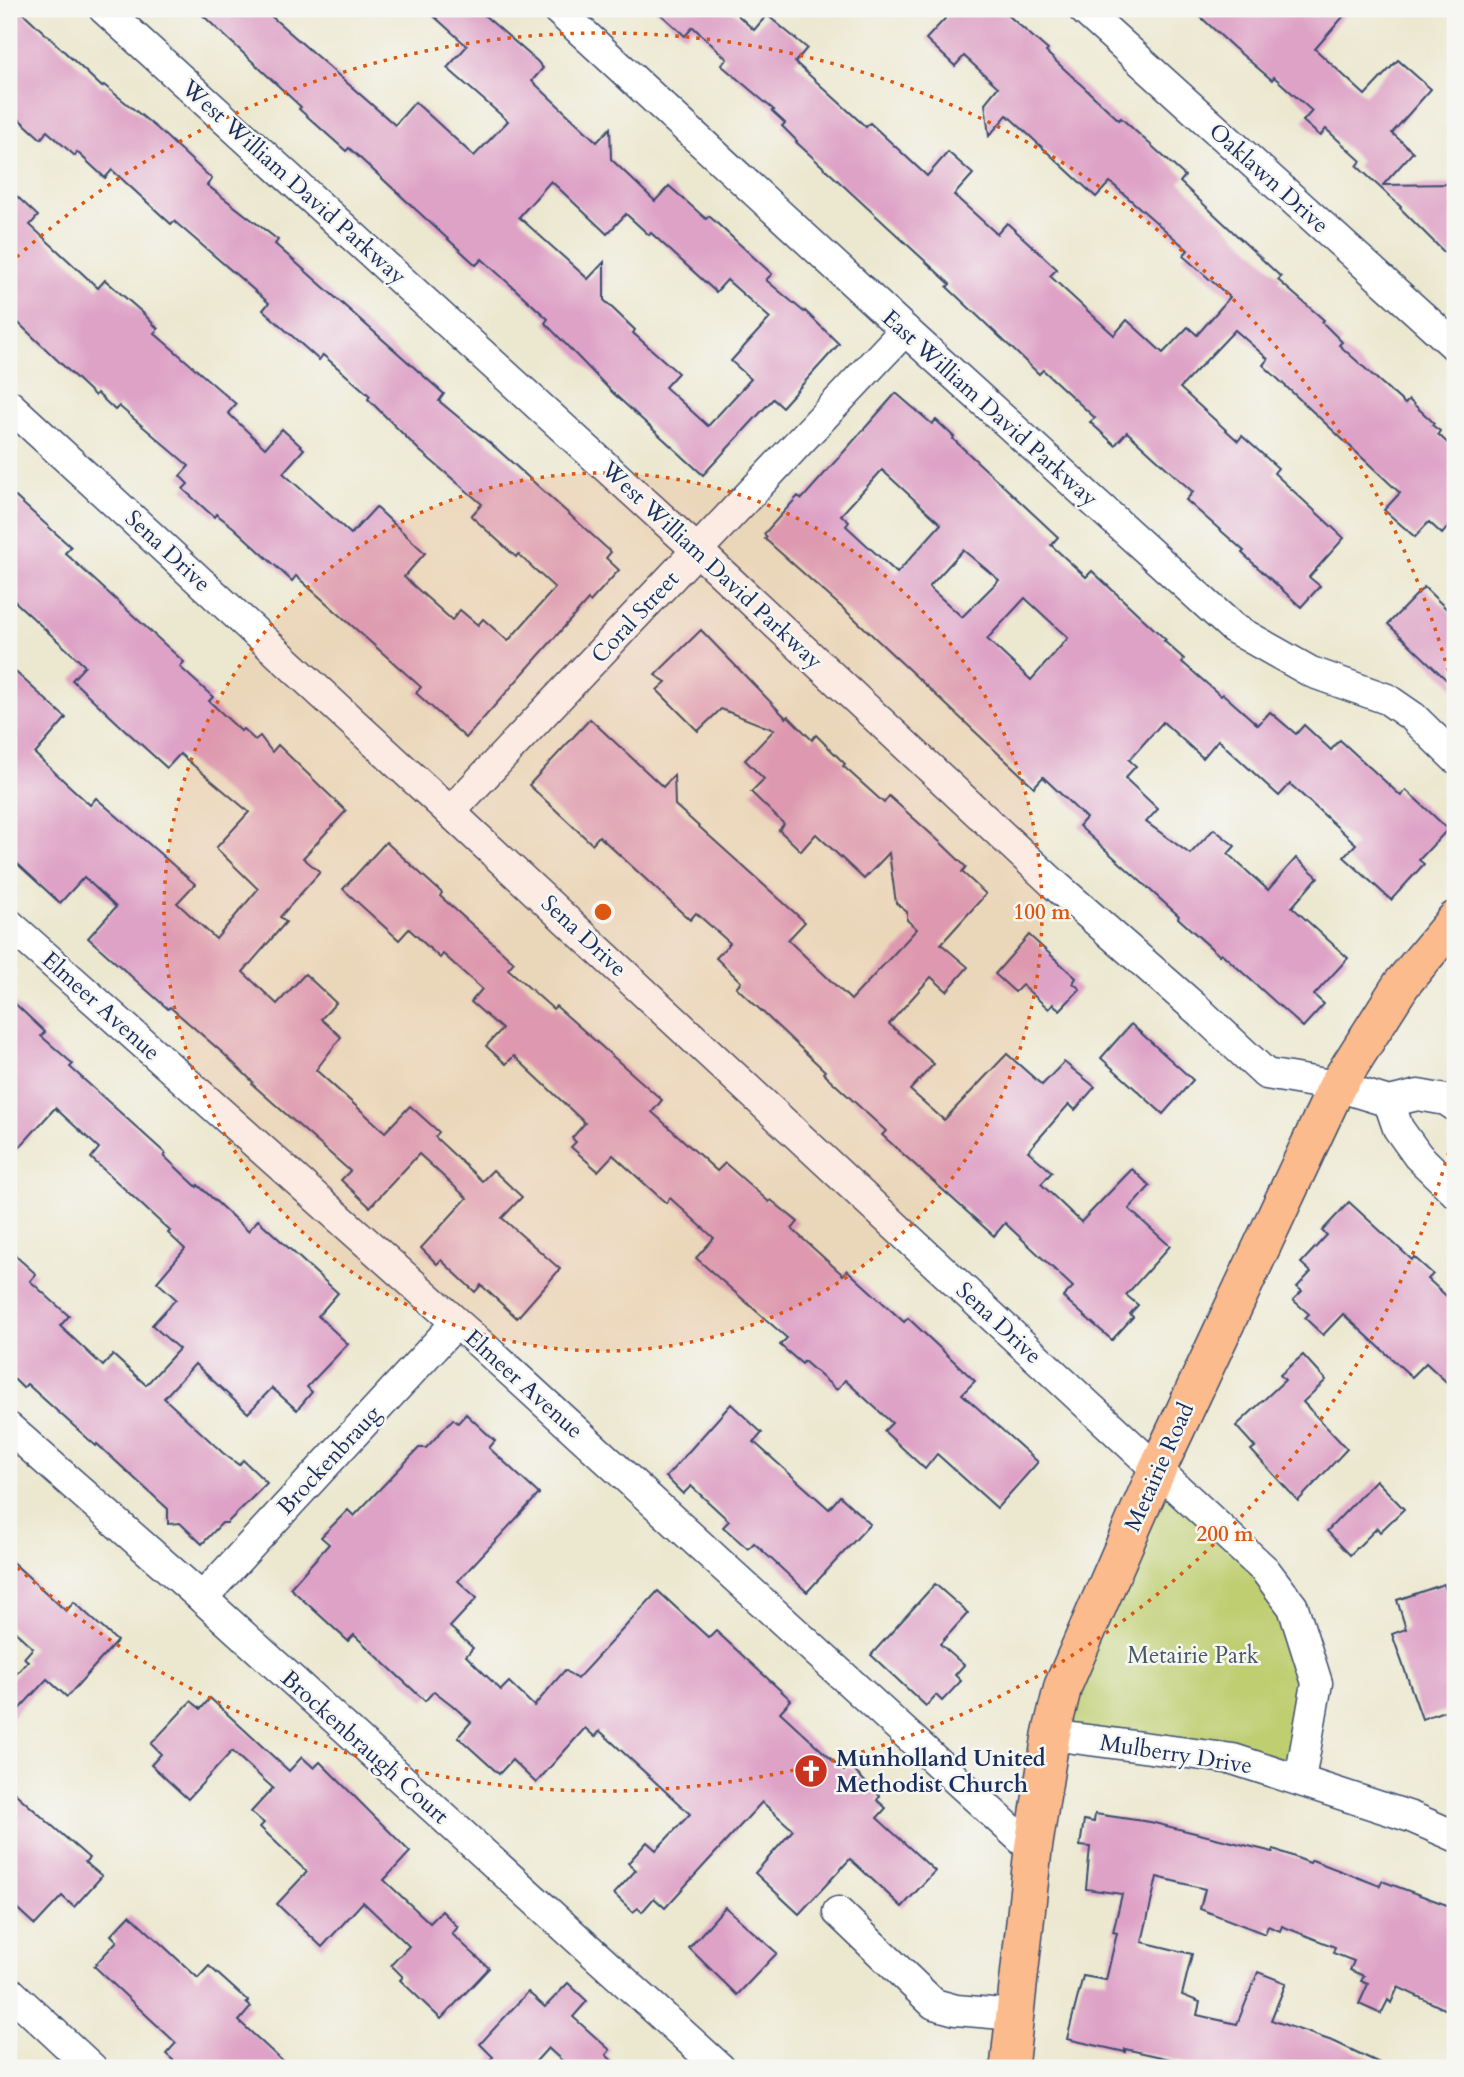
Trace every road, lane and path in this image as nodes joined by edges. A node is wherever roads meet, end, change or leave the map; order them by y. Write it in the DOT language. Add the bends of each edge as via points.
graph roads {
  1 [pos="104,9"];
  2 [pos="558,9"];
  3 [pos="1083,9"];
  4 [pos="905,330"];
  5 [pos="1455,346"];
  6 [pos="9,405"];
  7 [pos="698,551"];
  8 [pos="1455,758"];
  9 [pos="450,812"];
  10 [pos="1455,920"];
  11 [pos="9,924"];
  12 [pos="1337,1086"];
  13 [pos="1389,1102"];
  14 [pos="1455,1105"];
  15 [pos="1455,1192"];
  16 [pos="456,1322"];
  17 [pos="9,1427"];
  18 [pos="1157,1470"];
  19 [pos="202,1598"];
  20 [pos="1051,1735"];
  21 [pos="1300,1780"];
  22 [pos="1455,1836"];
  23 [pos="1032,1850"];
  24 [pos="838,1912"];
  25 [pos="9,1991"];
  26 [pos="1015,2015"];
  27 [pos="92,2068"];
  28 [pos="720,2068"];
  29 [pos="1009,2068"];
  1 -- 7 [label="street, West William David Parkway"];
  2 -- 4 [label="street, East William David Parkway"];
  3 -- 5 [label="street, Oaklawn Drive"];
  4 -- 7 [label="street, Coral Street"];
  4 -- 8 [label="street, East William David Parkway" via="1233,628 1311,672 1387,699"];
  6 -- 9 [label="street, Sena Drive"];
  7 -- 9 [label="street, Coral Street"];
  7 -- 12 [label="street, West William David Parkway" via="1053,883 1266,1074"];
  9 -- 18 [label="street, Sena Drive"];
  10 -- 12 [label="main road, Metairie Road" via="1401,985"];
  11 -- 16 [label="street, Elmeer Avenue"];
  12 -- 13 [label="street, West William David Parkway"];
  12 -- 18 [label="main road, Metairie Road"];
  13 -- 14 [label="street" via="1418,1095"];
  13 -- 15 [label="street" via="1398,1128 1418,1156"];
  16 -- 19 [label="street, Brockenbraug"];
  16 -- 23 [label="street, Elmeer Avenue"];
  17 -- 19 [label="street, Brockenbraugh Court"];
  18 -- 20 [label="main road, Metairie Road" via="1063,1686"];
  18 -- 21 [label="street" via="1265,1570 1293,1607 1317,1683"];
  19 -- 28 [label="street, Brockenbraugh Court"];
  20 -- 21 [label="street, Mulberry Drive" via="1233,1759"];
  20 -- 23 [label="main road, Metairie Road"];
  21 -- 22 [label="street, Mulberry Drive"];
  23 -- 26 [label="main road, Metairie Road"];
  24 -- 26 [label="street" via="934,2004 956,2011"];
  25 -- 27 [label="street"];
  26 -- 29 [label="main road, Metairie Road"];
}
